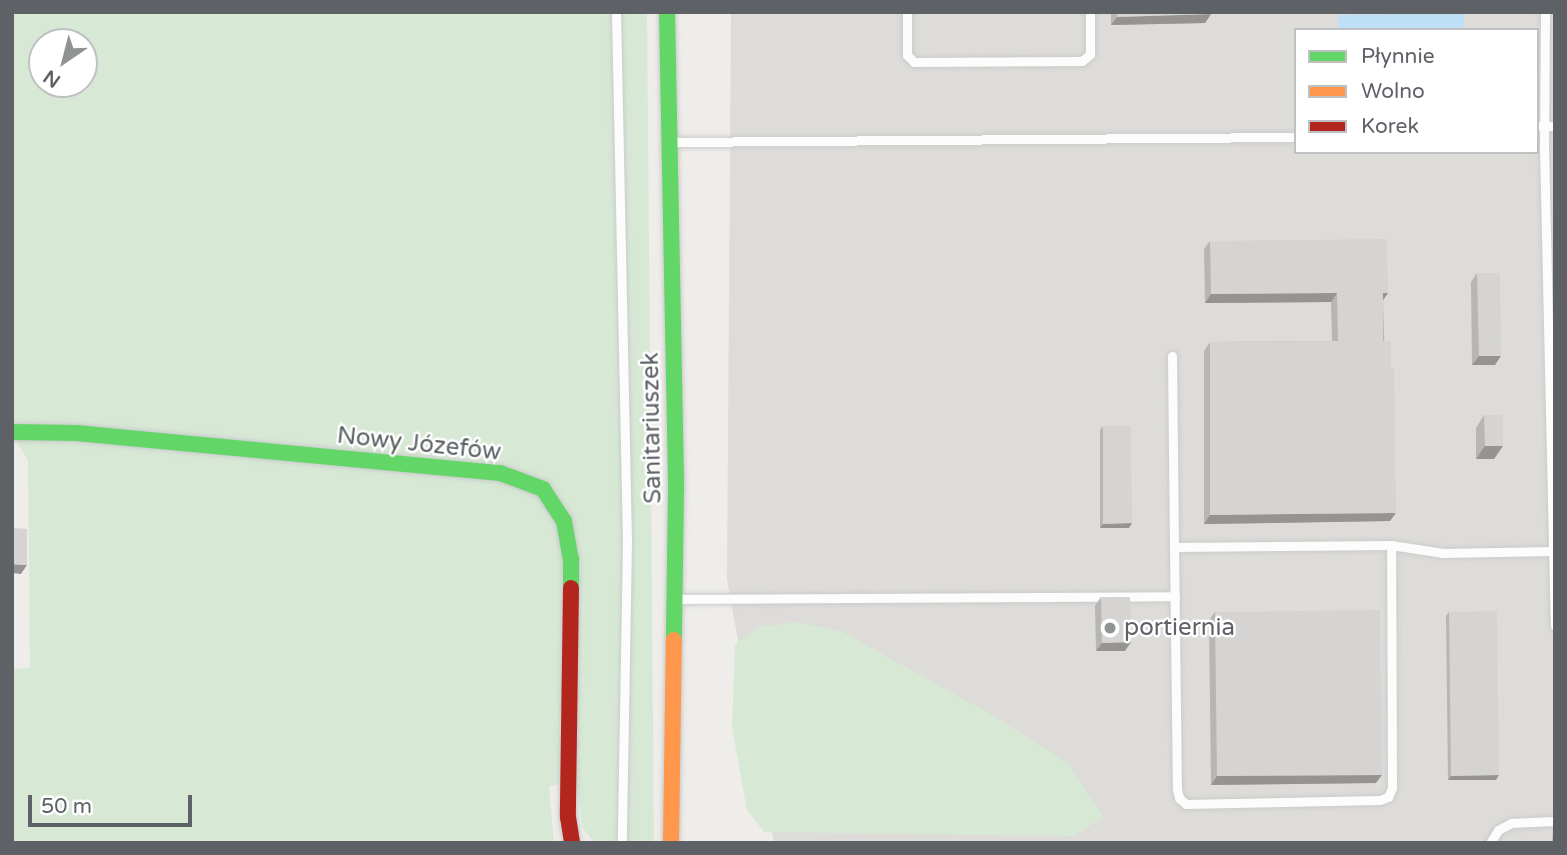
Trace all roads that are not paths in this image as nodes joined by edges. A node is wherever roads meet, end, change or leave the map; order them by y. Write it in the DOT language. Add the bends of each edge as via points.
graph roads {
  1 [pos="616,12"];
  2 [pos="667,12"];
  3 [pos="907,12"];
  4 [pos="1090,12"];
  5 [pos="1545,12"];
  6 [pos="1546,126"];
  7 [pos="1294,137"];
  8 [pos="670,142"];
  9 [pos="1172,356"];
  10 [pos="12,432"];
  11 [pos="1391,545"];
  12 [pos="1174,547"];
  13 [pos="1553,551"];
  14 [pos="1175,596"];
  15 [pos="674,599"];
  16 [pos="1555,626"];
  17 [pos="1555,821"];
  18 [pos="572,843"];
  19 [pos="621,843"];
  20 [pos="671,843"];
  21 [pos="1490,843"];
  1 -- 19 [label="lane" via="627,542"];
  2 -- 8 [label="street, Sanitariuszek"];
  3 -- 4 [label="lane" via="907,55 914,62 940,62 1082,61 1090,54"];
  5 -- 6 [label="lane"];
  6 -- 13 [label="lane"];
  7 -- 8 [label="lane"];
  8 -- 15 [label="street, Sanitariuszek"];
  9 -- 12 [label="lane"];
  10 -- 18 [label="street, Nowy Józefów" via="76,433 500,473 543,489 564,521 571,559 568,817"];
  11 -- 12 [label="lane"];
  11 -- 13 [label="lane" via="1443,553"];
  11 -- 14 [label="lane" via="1392,788 1388,797 1380,800 1186,804 1179,798"];
  12 -- 14 [label="lane"];
  13 -- 16 [label="lane"];
  14 -- 15 [label="lane"];
  15 -- 20 [label="street, Sanitariuszek"];
  17 -- 21 [label="lane" via="1511,823 1498,830"];
}
